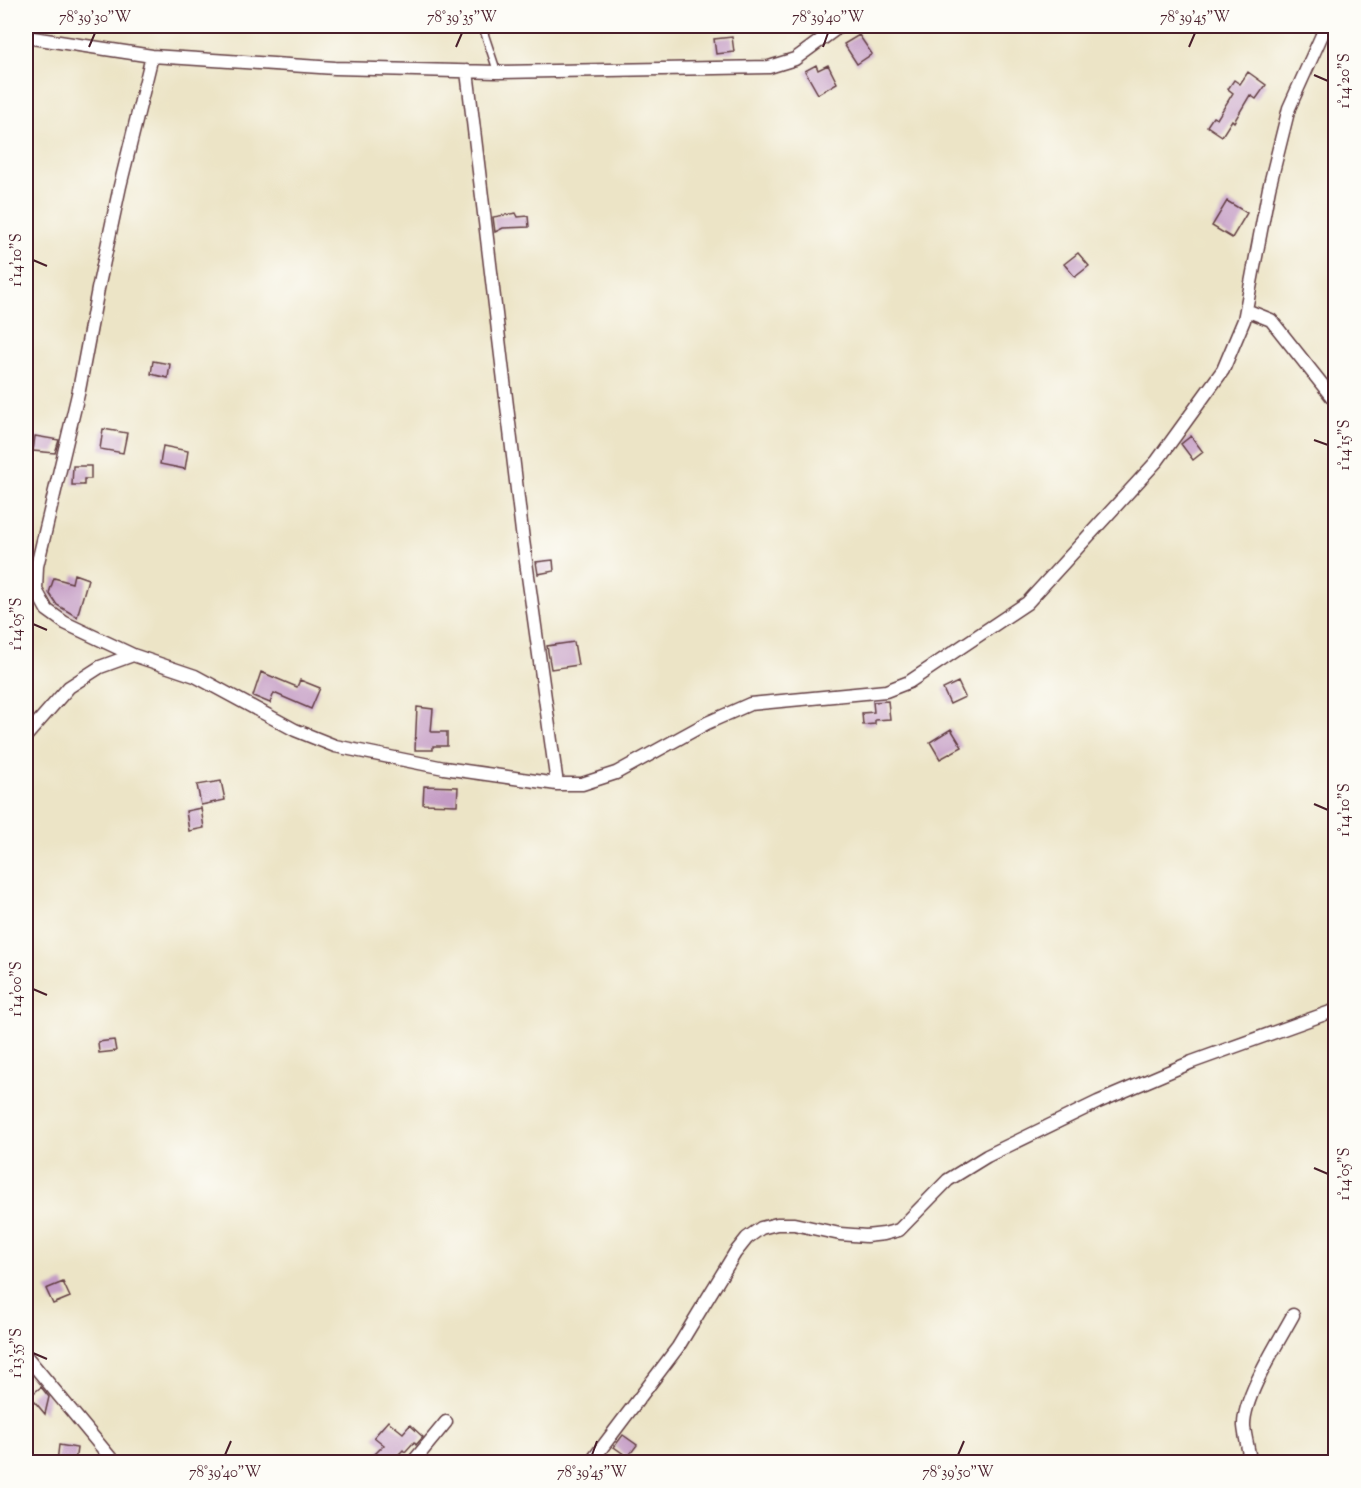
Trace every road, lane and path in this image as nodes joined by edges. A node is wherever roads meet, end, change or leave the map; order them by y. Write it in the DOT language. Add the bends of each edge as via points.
graph roads {
  1 [pos="482,26"];
  2 [pos="840,26"];
  3 [pos="1326,26"];
  4 [pos="26,36"];
  5 [pos="152,56"];
  6 [pos="467,71"];
  7 [pos="497,72"];
  8 [pos="1246,310"];
  9 [pos="1335,402"];
  10 [pos="134,655"];
  11 [pos="26,736"];
  12 [pos="557,784"];
  13 [pos="1335,1010"];
  14 [pos="1293,1315"];
  15 [pos="26,1356"];
  16 [pos="446,1422"];
  17 [pos="114,1462"];
  18 [pos="412,1462"];
  19 [pos="591,1462"];
  20 [pos="1250,1462"];
  1 -- 7 [label="lane"];
  2 -- 7 [label="street" via="795,59 769,67"];
  3 -- 8 [label="street" via="1289,108"];
  4 -- 5 [label="street"];
  5 -- 6 [label="street"];
  5 -- 10 [label="street" via="37,566 36,590 47,610 65,623"];
  6 -- 7 [label="street"];
  6 -- 12 [label="street" via="523,540"];
  8 -- 9 [label="street" via="1272,320"];
  8 -- 12 [label="street" via="1223,369 1157,461 1027,603 909,682 886,691 750,704 616,773 582,784"];
  10 -- 11 [label="street" via="100,667 69,687"];
  10 -- 12 [label="street" via="195,676 294,730 335,746 444,768"];
  13 -- 19 [label="street" via="1098,1101 987,1156 948,1180 900,1230 866,1236 794,1224 761,1228 735,1253 678,1347"];
  14 -- 20 [label="street" via="1250,1399 1244,1424"];
  15 -- 17 [label="street"];
  16 -- 18 [label="street"];
}
